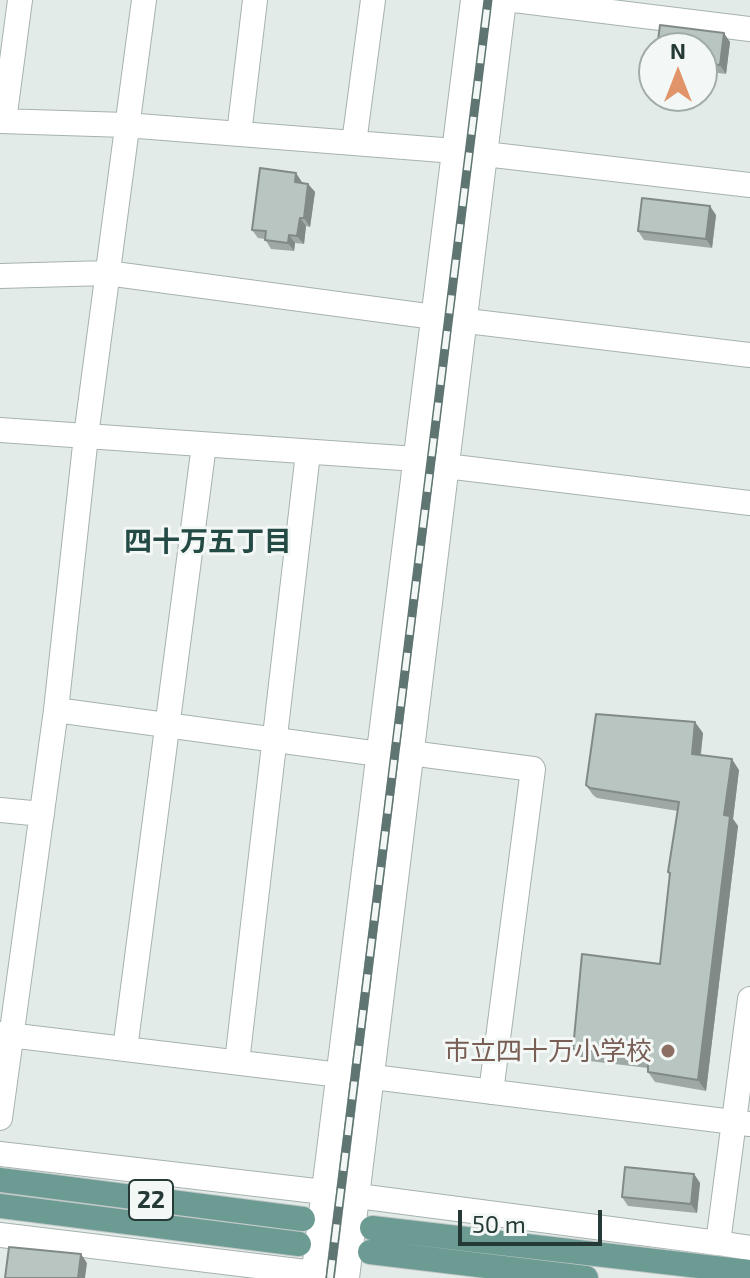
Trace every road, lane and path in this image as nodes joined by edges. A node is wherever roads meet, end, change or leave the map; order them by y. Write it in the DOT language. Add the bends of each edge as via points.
graph roads {
  1 [pos="20,0"];
  2 [pos="144,0"];
  3 [pos="255,0"];
  4 [pos="373,0"];
  5 [pos="473,0"];
  6 [pos="504,0"];
  7 [pos="514,0"];
  8 [pos="750,29"];
  9 [pos="2,121"];
  10 [pos="126,125"];
  11 [pos="239,134"];
  12 [pos="354,143"];
  13 [pos="455,151"];
  14 [pos="485,154"];
  15 [pos="750,185"];
  16 [pos="107,273"];
  17 [pos="0,276"];
  18 [pos="434,317"];
  19 [pos="463,320"];
  20 [pos="750,355"];
  21 [pos="0,430"];
  22 [pos="86,436"];
  23 [pos="204,445"];
  24 [pos="308,453"];
  25 [pos="416,459"];
  26 [pos="446,466"];
  27 [pos="750,503"];
  28 [pos="56,710"];
  29 [pos="168,725"];
  30 [pos="274,739"];
  31 [pos="410,753"];
  32 [pos="379,754"];
  33 [pos="0,810"];
  34 [pos="42,814"];
  35 [pos="750,999"];
  36 [pos="6,1035"];
  37 [pos="125,1049"];
  38 [pos="237,1062"];
  39 [pos="340,1075"];
  40 [pos="373,1077"];
  41 [pos="491,1092"];
  42 [pos="0,1118"];
  43 [pos="742,1123"];
  44 [pos="0,1154"];
  45 [pos="0,1180"];
  46 [pos="324,1192"];
  47 [pos="358,1196"];
  48 [pos="0,1206"];
  49 [pos="303,1219"];
  50 [pos="372,1228"];
  51 [pos="0,1235"];
  52 [pos="718,1243"];
  53 [pos="299,1244"];
  54 [pos="750,1248"];
  55 [pos="370,1252"];
  56 [pos="750,1272"];
  57 [pos="313,1276"];
  58 [pos="349,1278"];
  59 [pos="586,1278"];
  1 -- 9 [label="street"];
  2 -- 10 [label="street"];
  3 -- 11 [label="street"];
  4 -- 12 [label="street"];
  5 -- 13 [label="street"];
  6 -- 14 [label="street"];
  7 -- 8 [label="street"];
  9 -- 10 [label="street"];
  10 -- 11 [label="street"];
  10 -- 16 [label="street"];
  11 -- 12 [label="street"];
  12 -- 13 [label="street"];
  13 -- 18 [label="street"];
  14 -- 15 [label="street"];
  14 -- 19 [label="street"];
  16 -- 17 [label="street"];
  16 -- 18 [label="street"];
  16 -- 22 [label="street"];
  18 -- 19 [label="street"];
  18 -- 25 [label="street"];
  19 -- 20 [label="street"];
  19 -- 26 [label="street"];
  21 -- 22 [label="street"];
  22 -- 23 [label="street"];
  22 -- 28 [label="street"];
  23 -- 24 [label="street"];
  23 -- 29 [label="street"];
  24 -- 25 [label="street"];
  24 -- 30 [label="street"];
  25 -- 32 [label="street"];
  26 -- 27 [label="street"];
  26 -- 31 [label="street"];
  28 -- 29 [label="street"];
  28 -- 34 [label="street"];
  29 -- 30 [label="street"];
  29 -- 37 [label="street"];
  30 -- 32 [label="street"];
  30 -- 38 [label="street"];
  31 -- 40 [label="street"];
  31 -- 41 [label="street" via="533,769"];
  32 -- 39 [label="street"];
  33 -- 34 [label="street"];
  34 -- 36 [label="street"];
  35 -- 43 [label="street"];
  36 -- 37 [label="street"];
  36 -- 42 [label="street"];
  37 -- 38 [label="street"];
  38 -- 39 [label="street"];
  39 -- 46 [label="street"];
  40 -- 41 [label="street"];
  40 -- 47 [label="street"];
  41 -- 43 [label="street"];
  43 -- 52 [label="street"];
  44 -- 46 [label="street"];
  45 -- 49 [label="main road, 22"];
  46 -- 57 [label="street"];
  47 -- 52 [label="street"];
  47 -- 58 [label="street"];
  48 -- 53 [label="main road, 22"];
  50 -- 56 [label="main road"];
  51 -- 57 [label="street"];
  52 -- 54 [label="street"];
  55 -- 59 [label="main road"];
}
